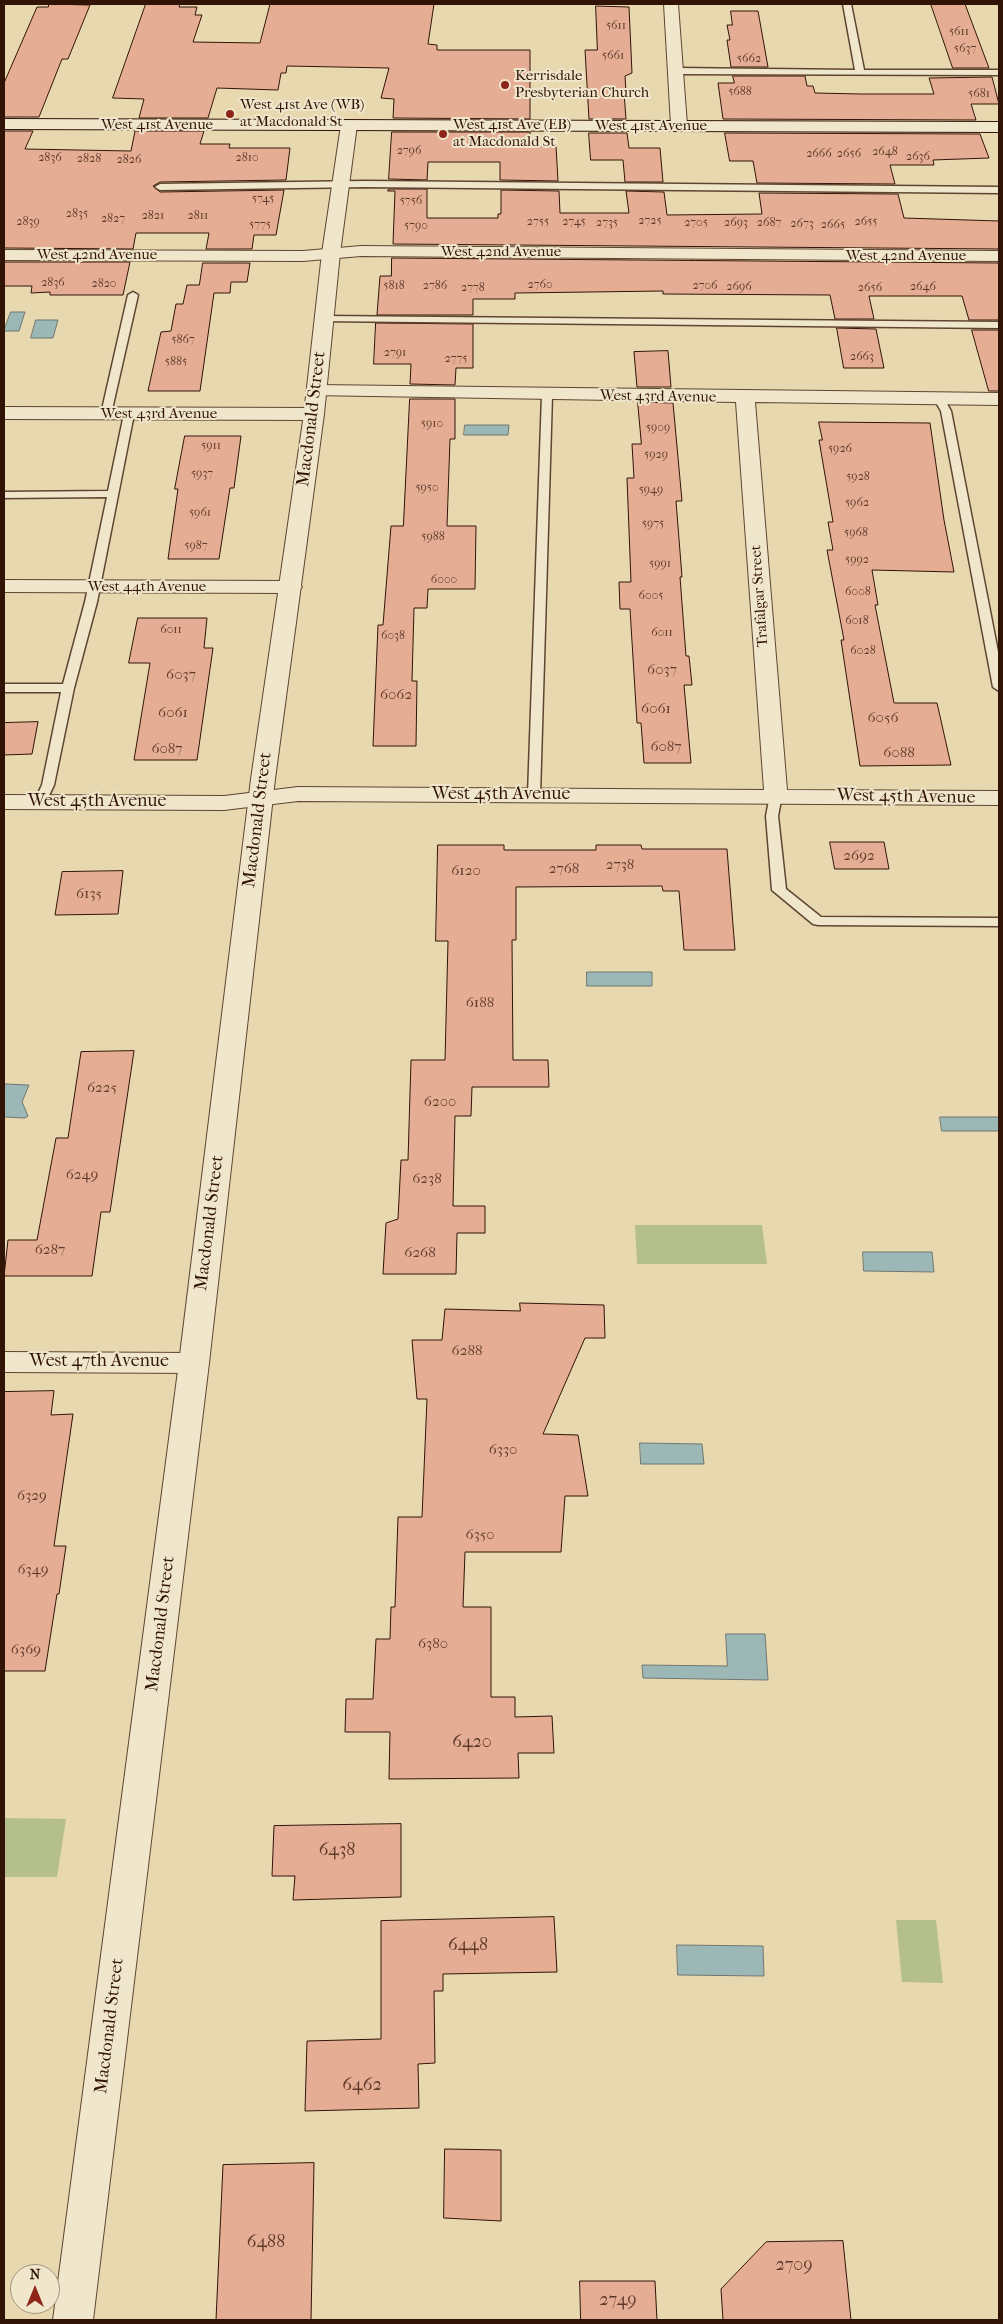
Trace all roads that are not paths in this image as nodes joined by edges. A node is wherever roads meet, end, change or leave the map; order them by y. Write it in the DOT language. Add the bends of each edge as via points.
graph roads {
  1 [pos="671,4"];
  2 [pos="847,4"];
  3 [pos="675,71"];
  4 [pos="860,72"];
  5 [pos="999,73"];
  6 [pos="4,124"];
  7 [pos="349,125"];
  8 [pos="679,126"];
  9 [pos="999,128"];
  10 [pos="341,185"];
  11 [pos="160,187"];
  12 [pos="999,190"];
  13 [pos="331,253"];
  14 [pos="4,255"];
  15 [pos="999,256"];
  16 [pos="133,294"];
  17 [pos="324,319"];
  18 [pos="999,325"];
  19 [pos="316,391"];
  20 [pos="547,395"];
  21 [pos="745,397"];
  22 [pos="939,399"];
  23 [pos="999,399"];
  24 [pos="4,413"];
  25 [pos="106,414"];
  26 [pos="129,414"];
  27 [pos="314,414"];
  28 [pos="4,494"];
  29 [pos="111,494"];
  30 [pos="4,586"];
  31 [pos="94,586"];
  32 [pos="291,587"];
  33 [pos="999,687"];
  34 [pos="4,688"];
  35 [pos="68,688"];
  36 [pos="534,795"];
  37 [pos="776,796"];
  38 [pos="999,798"];
  39 [pos="261,799"];
  40 [pos="4,802"];
  41 [pos="40,802"];
  42 [pos="999,922"];
  43 [pos="4,1362"];
  44 [pos="194,1363"];
  45 [pos="73,2320"];
  1 -- 3 [label="street"];
  2 -- 4 [label="lane"];
  3 -- 4 [label="lane"];
  3 -- 8 [label="street"];
  4 -- 5 [label="lane"];
  6 -- 7 [label="street, West 41st Avenue"];
  7 -- 8 [label="street, West 41st Avenue"];
  7 -- 10 [label="street, Macdonald Street"];
  8 -- 9 [label="street, West 41st Avenue"];
  10 -- 11 [label="lane"];
  10 -- 12 [label="lane"];
  10 -- 13 [label="street, Macdonald Street"];
  13 -- 14 [label="street, West 42nd Avenue" via="304,256"];
  13 -- 15 [label="street, West 42nd Avenue"];
  13 -- 17 [label="street, Macdonald Street"];
  16 -- 25 [label="lane"];
  17 -- 18 [label="lane"];
  17 -- 19 [label="street, Macdonald Street"];
  19 -- 20 [label="street, West 43rd Avenue"];
  19 -- 27 [label="street, Macdonald Street"];
  20 -- 21 [label="street, West 43rd Avenue"];
  20 -- 36 [label="lane"];
  21 -- 22 [label="street, West 43rd Avenue"];
  21 -- 37 [label="street, Trafalgar Street"];
  22 -- 23 [label="street, West 43rd Avenue"];
  22 -- 33 [label="lane" via="946,411"];
  24 -- 25 [label="street, West 43rd Avenue"];
  25 -- 26 [label="street, West 43rd Avenue"];
  26 -- 27 [label="street, West 43rd Avenue"];
  26 -- 29 [label="lane"];
  27 -- 32 [label="street, Macdonald Street"];
  28 -- 29 [label="lane"];
  29 -- 31 [label="lane"];
  30 -- 31 [label="street, West 44th Avenue"];
  31 -- 32 [label="street, West 44th Avenue"];
  31 -- 35 [label="lane"];
  32 -- 39 [label="street, Macdonald Street"];
  34 -- 35 [label="lane"];
  35 -- 41 [label="lane" via="48,785"];
  36 -- 37 [label="street, West 45th Avenue"];
  36 -- 39 [label="street, West 45th Avenue" via="298,794"];
  37 -- 38 [label="street, West 45th Avenue"];
  37 -- 42 [label="lane" via="772,816 779,890 818,921"];
  39 -- 41 [label="street, West 45th Avenue" via="224,803"];
  39 -- 44 [label="street, Macdonald Street"];
  40 -- 41 [label="street, West 45th Avenue"];
  43 -- 44 [label="street, West 47th Avenue"];
  44 -- 45 [label="street, Macdonald Street"];
}
